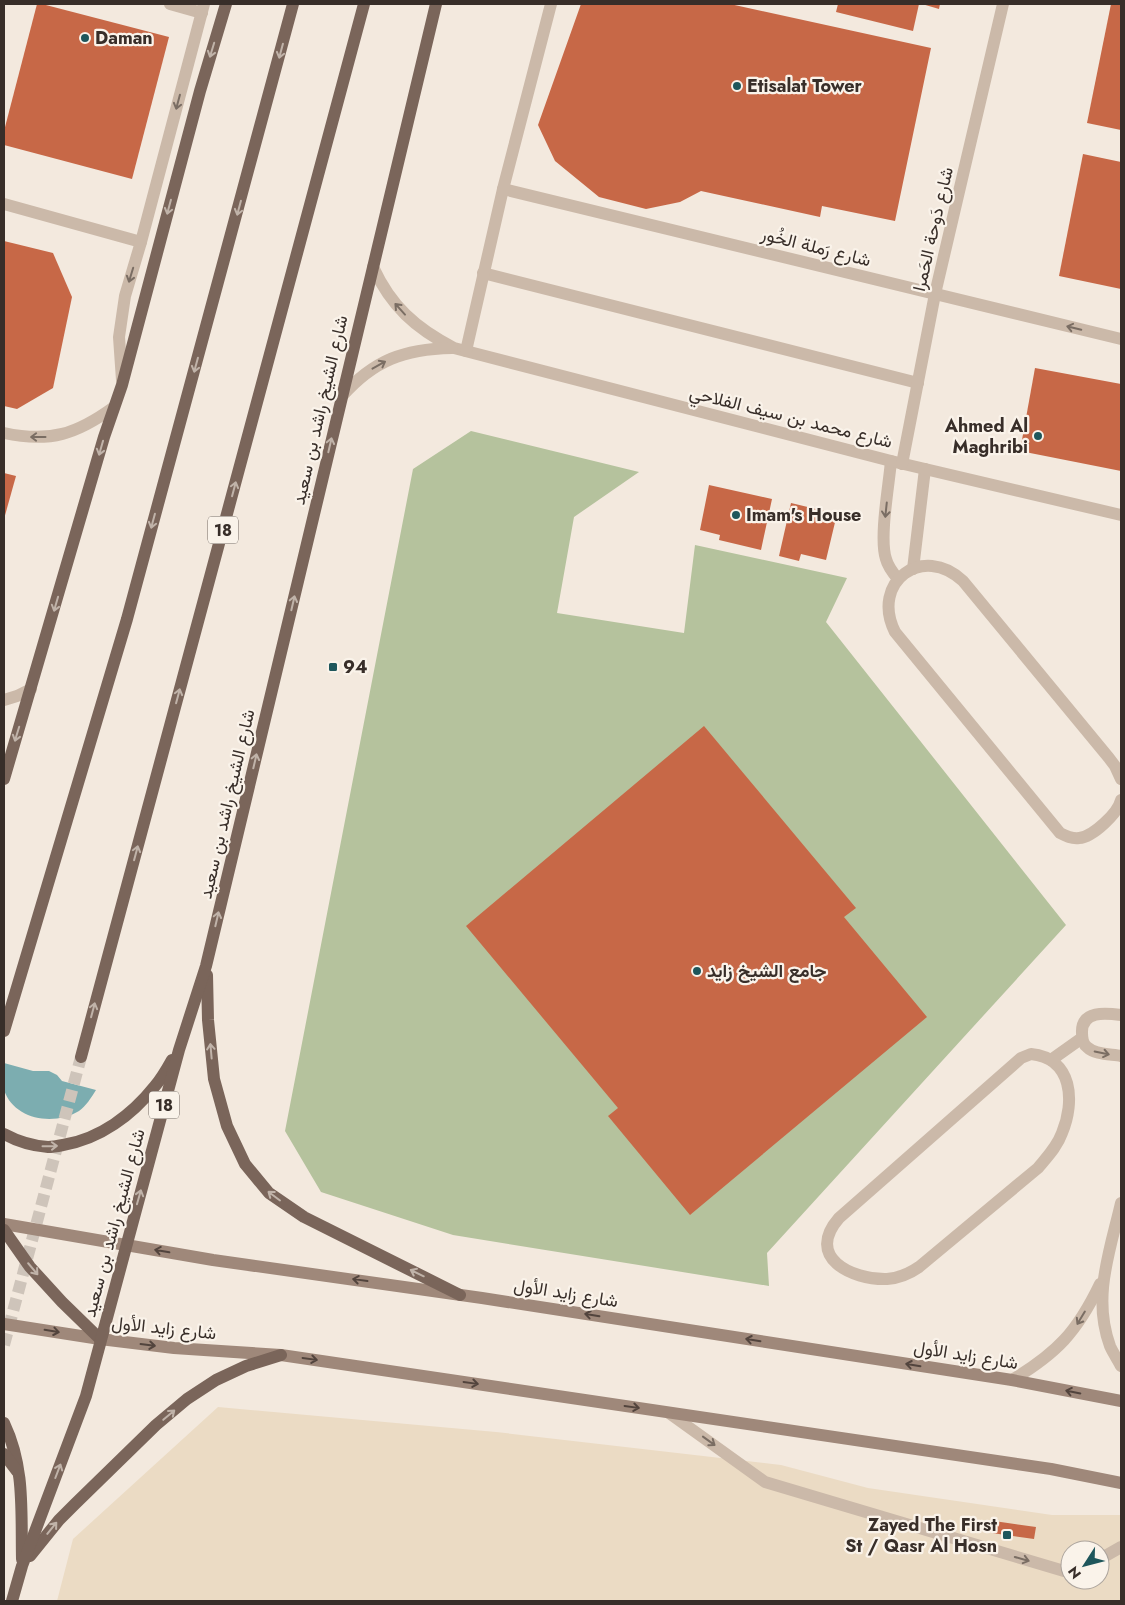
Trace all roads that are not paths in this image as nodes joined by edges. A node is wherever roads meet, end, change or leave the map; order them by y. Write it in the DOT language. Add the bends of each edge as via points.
graph roads {
  1 [pos="170,4"];
  2 [pos="226,4"];
  3 [pos="293,4"];
  4 [pos="364,4"];
  5 [pos="436,4"];
  6 [pos="550,4"];
  7 [pos="1003,4"];
  8 [pos="203,8"];
  9 [pos="503,188"];
  10 [pos="4,204"];
  11 [pos="141,242"];
  12 [pos="373,267"];
  13 [pos="483,273"];
  14 [pos="935,294"];
  15 [pos="1121,339"];
  16 [pos="460,350"];
  17 [pos="918,382"];
  18 [pos="122,385"];
  19 [pos="342,396"];
  20 [pos="114,406"];
  21 [pos="4,433"];
  22 [pos="896,462"];
  23 [pos="925,469"];
  24 [pos="1121,515"];
  25 [pos="913,569"];
  26 [pos="898,579"];
  27 [pos="31,689"];
  28 [pos="4,700"];
  29 [pos="1121,778"];
  30 [pos="4,779"];
  31 [pos="1121,800"];
  32 [pos="206,966"];
  33 [pos="1121,1015"];
  34 [pos="4,1031"];
  35 [pos="1082,1038"];
  36 [pos="179,1050"];
  37 [pos="1121,1056"];
  38 [pos="81,1057"];
  39 [pos="1052,1060"];
  40 [pos="4,1134"];
  41 [pos="1121,1203"];
  42 [pos="4,1224"];
  43 [pos="4,1230"];
  44 [pos="126,1244"];
  45 [pos="1104,1275"];
  46 [pos="460,1295"];
  47 [pos="4,1324"];
  48 [pos="100,1339"];
  49 [pos="281,1355"];
  50 [pos="1121,1366"];
  51 [pos="1012,1380"];
  52 [pos="1121,1401"];
  53 [pos="669,1413"];
  54 [pos="4,1423"];
  55 [pos="4,1454"];
  56 [pos="20,1475"];
  57 [pos="1121,1483"];
  58 [pos="1121,1547"];
  59 [pos="1110,1554"];
  60 [pos="22,1566"];
  61 [pos="1060,1571"];
  62 [pos="12,1601"];
  1 -- 8 [label="street"];
  2 -- 18 [label="main road, one-way"];
  3 -- 34 [label="main road, one-way" via="126,619"];
  38 -- 4 [label="main road, 18, one-way"];
  5 -- 12 [label="main road, شارع الشيخ راشد بن سعيد / 18"];
  6 -- 9 [label="street"];
  7 -- 14 [label="street, شارع دَوحة الحَمرا"];
  8 -- 11 [label="street, one-way"];
  9 -- 13 [label="street"];
  9 -- 14 [label="street, شارع رَملة الخُور"];
  10 -- 11 [label="street"];
  11 -- 18 [label="street, one-way" via="121,317"];
  16 -- 12 [label="street, شارع محمد بن سيف الفلاحي, one-way" via="436,339 405,315 381,285"];
  12 -- 19 [label="main road, شارع الشيخ راشد بن سعيد / 18"];
  13 -- 16 [label="street"];
  13 -- 17 [label="street"];
  15 -- 14 [label="street, شارع رَملة الخُور, one-way"];
  14 -- 17 [label="street, شارع دَوحة الحَمرا"];
  19 -- 16 [label="street, شارع محمد بن سيف الفلاحي, one-way" via="355,381 390,359 429,348"];
  16 -- 22 [label="street, شارع محمد بن سيف الفلاحي"];
  17 -- 22 [label="street, شارع دَوحة الحَمرا"];
  18 -- 20 [label="main road"];
  32 -- 19 [label="main road, شارع الشيخ راشد بن سعيد / 18, one-way"];
  20 -- 21 [label="street, one-way" via="71,432 47,437"];
  20 -- 27 [label="main road, one-way"];
  22 -- 23 [label="street, شارع محمد بن سيف الفلاحي"];
  22 -- 26 [label="street, شارع دَوحة الحَمرا, one-way" via="885,520 884,551 890,570"];
  23 -- 24 [label="street, شارع محمد بن سيف الفلاحي"];
  23 -- 25 [label="street"];
  25 -- 26 [label="street"];
  25 -- 29 [label="street" via="924,566 946,568 963,581 1112,762"];
  26 -- 31 [label="street" via="888,600 887,611 894,632 1060,833 1068,838 1088,835 1112,816"];
  27 -- 28 [label="street"];
  27 -- 30 [label="main road, one-way"];
  32 -- 36 [label="main road, شارع الشيخ راشد بن سعيد / 18"];
  46 -- 32 [label="main road, one-way" via="304,1217 269,1193 245,1164 227,1126 214,1079"];
  33 -- 35 [label="street" via="1105,1013 1091,1016 1081,1028"];
  35 -- 37 [label="street, one-way" via="1087,1047 1096,1052"];
  35 -- 39 [label="street"];
  40 -- 36 [label="main road, one-way" via="26,1143 49,1147 75,1143 95,1135 123,1119 140,1103 156,1086"];
  44 -- 36 [label="main road, شارع الشيخ راشد بن سعيد / 18, one-way"];
  39 -- 39 [label="street" via="1032,1054 1021,1058 839,1218 828,1236 830,1257 836,1265 845,1271 874,1278 909,1274 1038,1168 1052,1152 1068,1114 1069,1086"];
  41 -- 45 [label="street"];
  42 -- 44 [label="main road, شارع زايد الأول"];
  43 -- 48 [label="main road, one-way" via="30,1267"];
  46 -- 44 [label="main road, شارع زايد الأول, one-way" via="213,1260"];
  44 -- 48 [label="main road, شارع الشيخ راشد بن سعيد / 18"];
  45 -- 50 [label="street" via="1101,1300 1104,1324 1111,1348"];
  45 -- 51 [label="street, one-way" via="1077,1325 1058,1347"];
  51 -- 46 [label="main road, شارع زايد الأول, one-way"];
  47 -- 48 [label="main road, شارع زايد الأول, one-way"];
  48 -- 49 [label="main road, شارع زايد الأول, one-way"];
  60 -- 48 [label="main road, شارع الشيخ راشد بن سعيد / 18, one-way" via="86,1396"];
  49 -- 53 [label="main road, شارع زايد الأول, one-way"];
  60 -- 49 [label="main road, one-way" via="59,1520 187,1399 216,1380"];
  52 -- 51 [label="main road, شارع زايد الأول, one-way"];
  53 -- 57 [label="main road, شارع زايد الأول" via="1052,1469"];
  53 -- 61 [label="street, one-way" via="765,1482"];
  54 -- 56 [label="main road" via="12,1439"];
  55 -- 56 [label="main road"];
  56 -- 60 [label="main road"];
  58 -- 59 [label="street"];
  60 -- 62 [label="main road, شارع الشيخ راشد بن سعيد / 18"];
}
